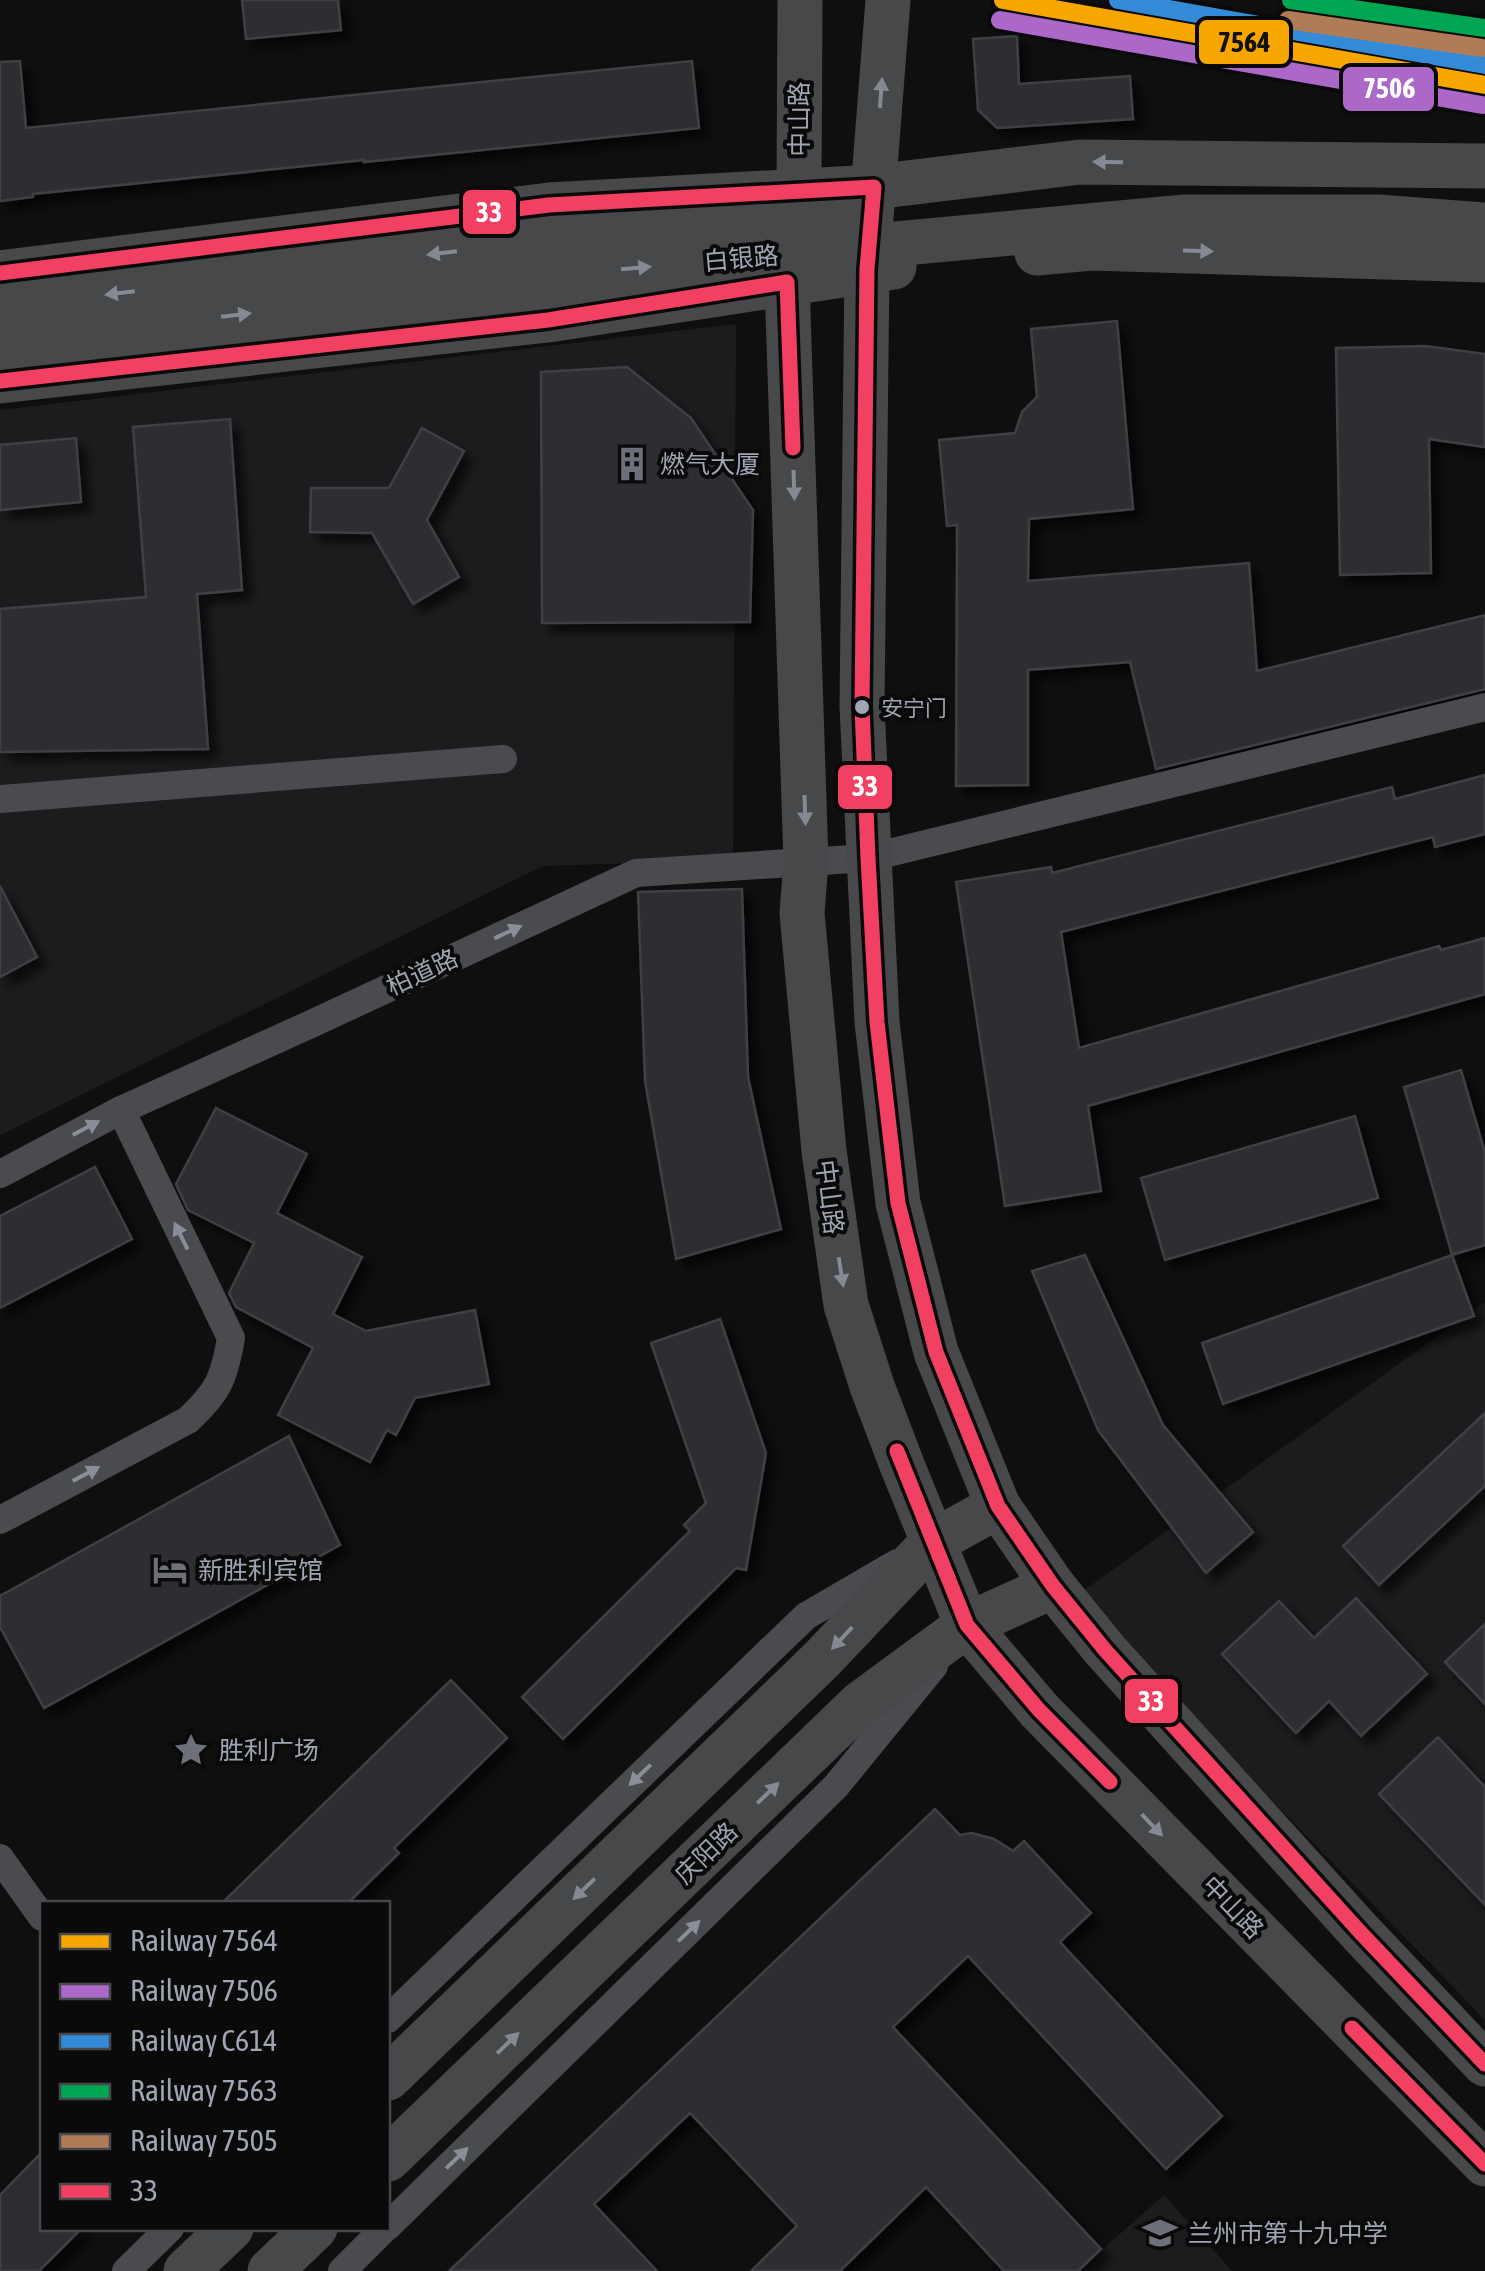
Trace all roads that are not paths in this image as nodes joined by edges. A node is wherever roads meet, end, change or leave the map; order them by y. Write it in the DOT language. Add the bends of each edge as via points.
graph roads {
  1 [pos="800,0"];
  2 [pos="888,0"];
  3 [pos="1485,166"];
  4 [pos="874,187"];
  5 [pos="799,191"];
  6 [pos="1485,198"];
  7 [pos="1485,225"];
  8 [pos="1485,260"];
  9 [pos="867,269"];
  10 [pos="0,273"];
  11 [pos="787,282"];
  12 [pos="0,308"];
  13 [pos="0,345"];
  14 [pos="0,382"];
  15 [pos="1485,707"];
  16 [pos="504,760"];
  17 [pos="0,799"];
  18 [pos="868,858"];
  19 [pos="806,862"];
  20 [pos="120,1110"];
  21 [pos="0,1174"];
  22 [pos="998,1506"];
  23 [pos="0,1520"];
  24 [pos="933,1542"];
  25 [pos="1052,1586"];
  26 [pos="967,1625"];
  27 [pos="0,1858"];
  28 [pos="40,1915"];
  29 [pos="390,2017"];
  30 [pos="1485,2064"];
  31 [pos="390,2076"];
  32 [pos="390,2156"];
  33 [pos="1485,2164"];
  34 [pos="390,2224"];
  35 [pos="167,2231"];
  36 [pos="227,2231"];
  37 [pos="312,2231"];
  38 [pos="383,2231"];
  39 [pos="126,2271"];
  40 [pos="186,2271"];
  41 [pos="270,2271"];
  42 [pos="342,2271"];
  1 -- 5 [label="main road, 中山路"];
  4 -- 2 [label="main road, one-way"];
  3 -- 4 [label="main road, one-way" via="1080,162"];
  4 -- 5 [label="main road"];
  4 -- 9 [label="main road"];
  5 -- 10 [label="main road" via="549,205"];
  5 -- 11 [label="main road, 中山路"];
  6 -- 12 [label="main road, 白银路, one-way, bridge" via="1379,190 1184,190 539,241"];
  13 -- 7 [label="main road, 白银路, one-way, bridge" via="539,277 1185,218"];
  9 -- 8 [label="main road, one-way" via="1091,248"];
  9 -- 11 [label="main road"];
  9 -- 18 [label="main road" via="862,706"];
  11 -- 14 [label="main road" via="548,320"];
  11 -- 19 [label="main road, 中山路, one-way"];
  15 -- 18 [label="street, 柏道路"];
  16 -- 17 [label="street"];
  18 -- 19 [label="street, 柏道路"];
  18 -- 22 [label="main road" via="898,1203 936,1352"];
  20 -- 19 [label="street, 柏道路, one-way" via="636,872"];
  19 -- 24 [label="main road, 中山路, one-way" via="802,913 846,1305"];
  21 -- 20 [label="street, 柏道路, one-way"];
  23 -- 20 [label="street, one-way" via="188,1420 226,1370 231,1338"];
  22 -- 24 [label="main road"];
  22 -- 25 [label="main road"];
  24 -- 26 [label="main road, 中山路"];
  24 -- 29 [label="street, one-way" via="806,1616"];
  24 -- 31 [label="main road, one-way" via="822,1659"];
  25 -- 26 [label="main road, 庆阳路"];
  25 -- 30 [label="main road"];
  32 -- 26 [label="main road, 庆阳路, one-way" via="862,1703"];
  26 -- 33 [label="main road, 中山路, one-way" via="1040,1710"];
  34 -- 26 [label="street, one-way" via="836,1786"];
  27 -- 28 [label="street"];
  35 -- 39 [label="street"];
  36 -- 40 [label="main road"];
  37 -- 41 [label="main road"];
  38 -- 42 [label="street"];
}
